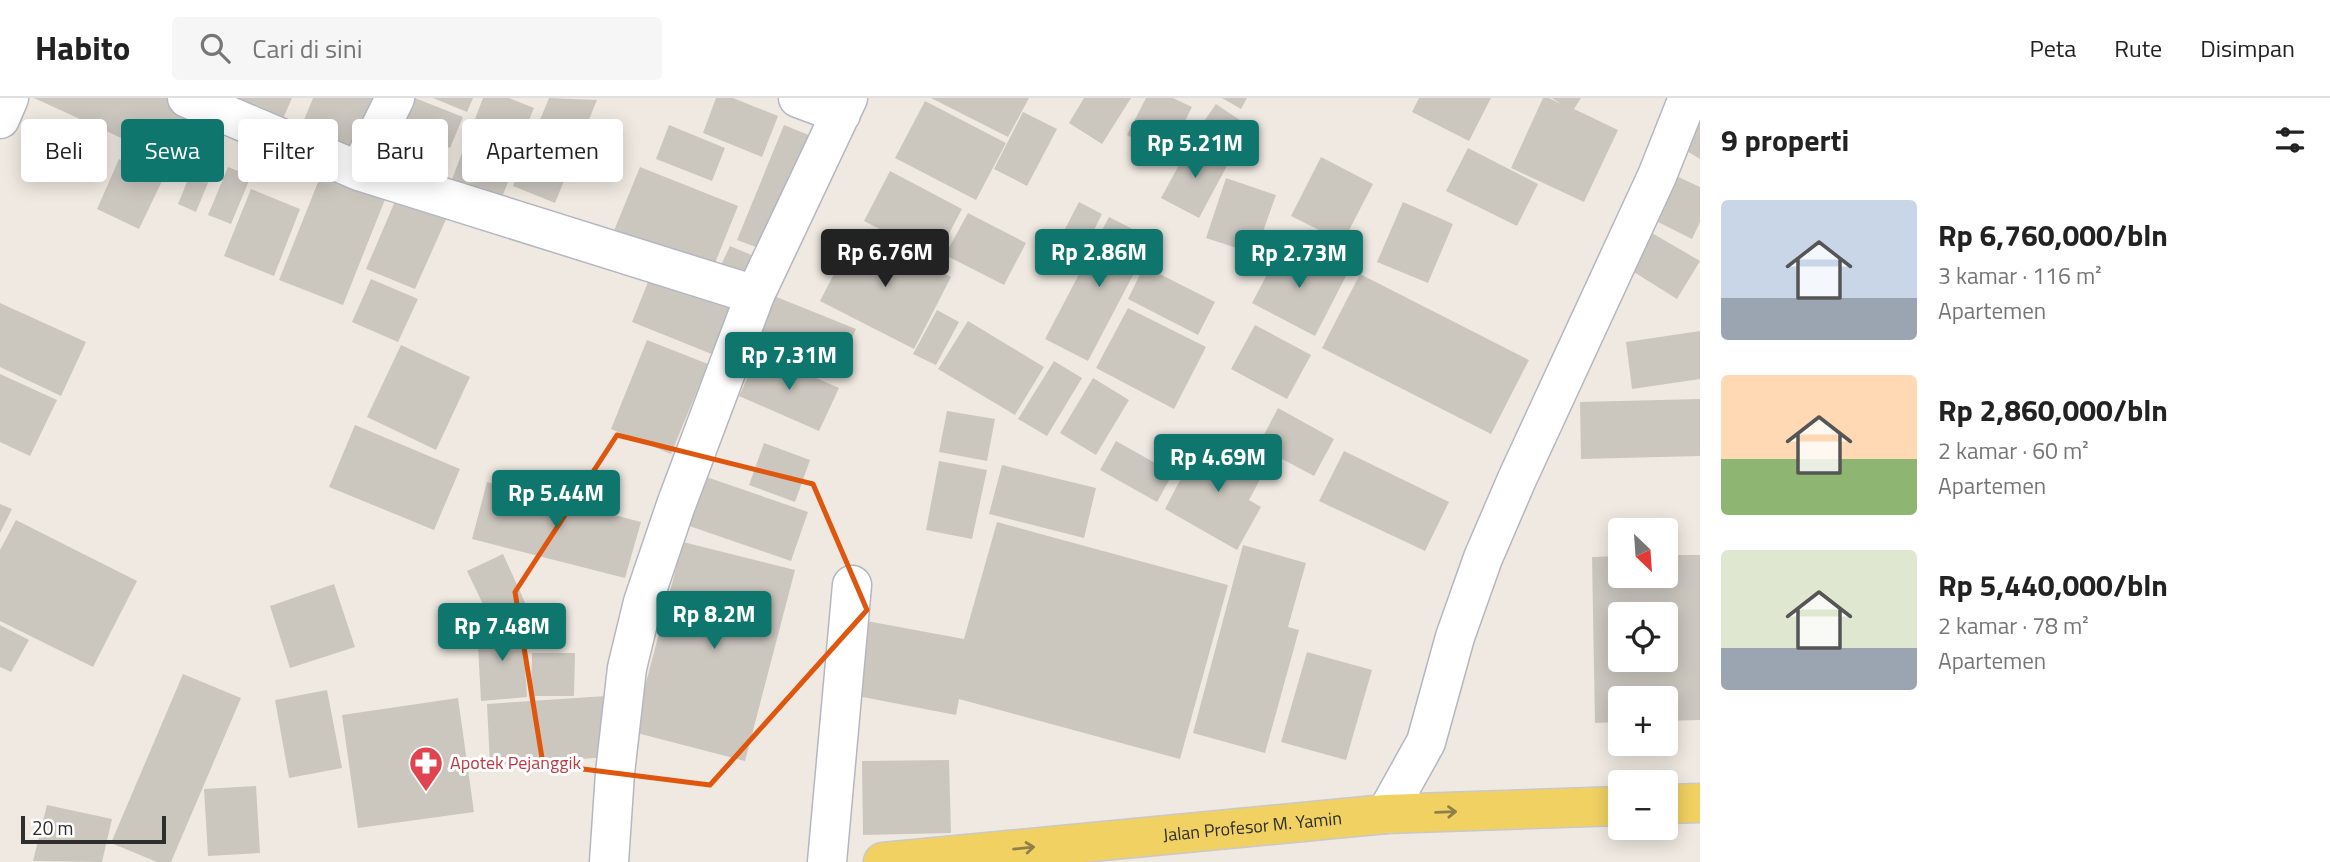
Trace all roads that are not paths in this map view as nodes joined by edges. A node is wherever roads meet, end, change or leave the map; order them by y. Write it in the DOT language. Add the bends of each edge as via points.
graph roads {
  1 [pos="9,98"];
  2 [pos="187,98"];
  3 [pos="395,98"];
  4 [pos="798,98"];
  5 [pos="1688,98"];
  6 [pos="844,106"];
  7 [pos="0,119"];
  8 [pos="385,119"];
  9 [pos="352,168"];
  10 [pos="394,182"];
  11 [pos="755,295"];
  12 [pos="852,585"];
  13 [pos="1700,803"];
  14 [pos="1678,804"];
  15 [pos="1608,806"];
  16 [pos="1386,814"];
  17 [pos="609,862"];
  18 [pos="827,862"];
  19 [pos="883,862"];
  1 -- 7 [label="street"];
  2 -- 9 [label="street"];
  3 -- 8 [label="street"];
  4 -- 6 [label="street"];
  5 -- 16 [label="street" via="1483,558 1426,742"];
  6 -- 11 [label="street"];
  10 -- 11 [label="street"];
  11 -- 17 [label="street" via="643,603 627,668"];
  12 -- 18 [label="street"];
  13 -- 14 [label="main road"];
  16 -- 15 [label="main road, Jalan Profesor M. Yamin, one-way"];
  19 -- 16 [label="main road, Jalan Profesor M. Yamin, one-way"];
}
